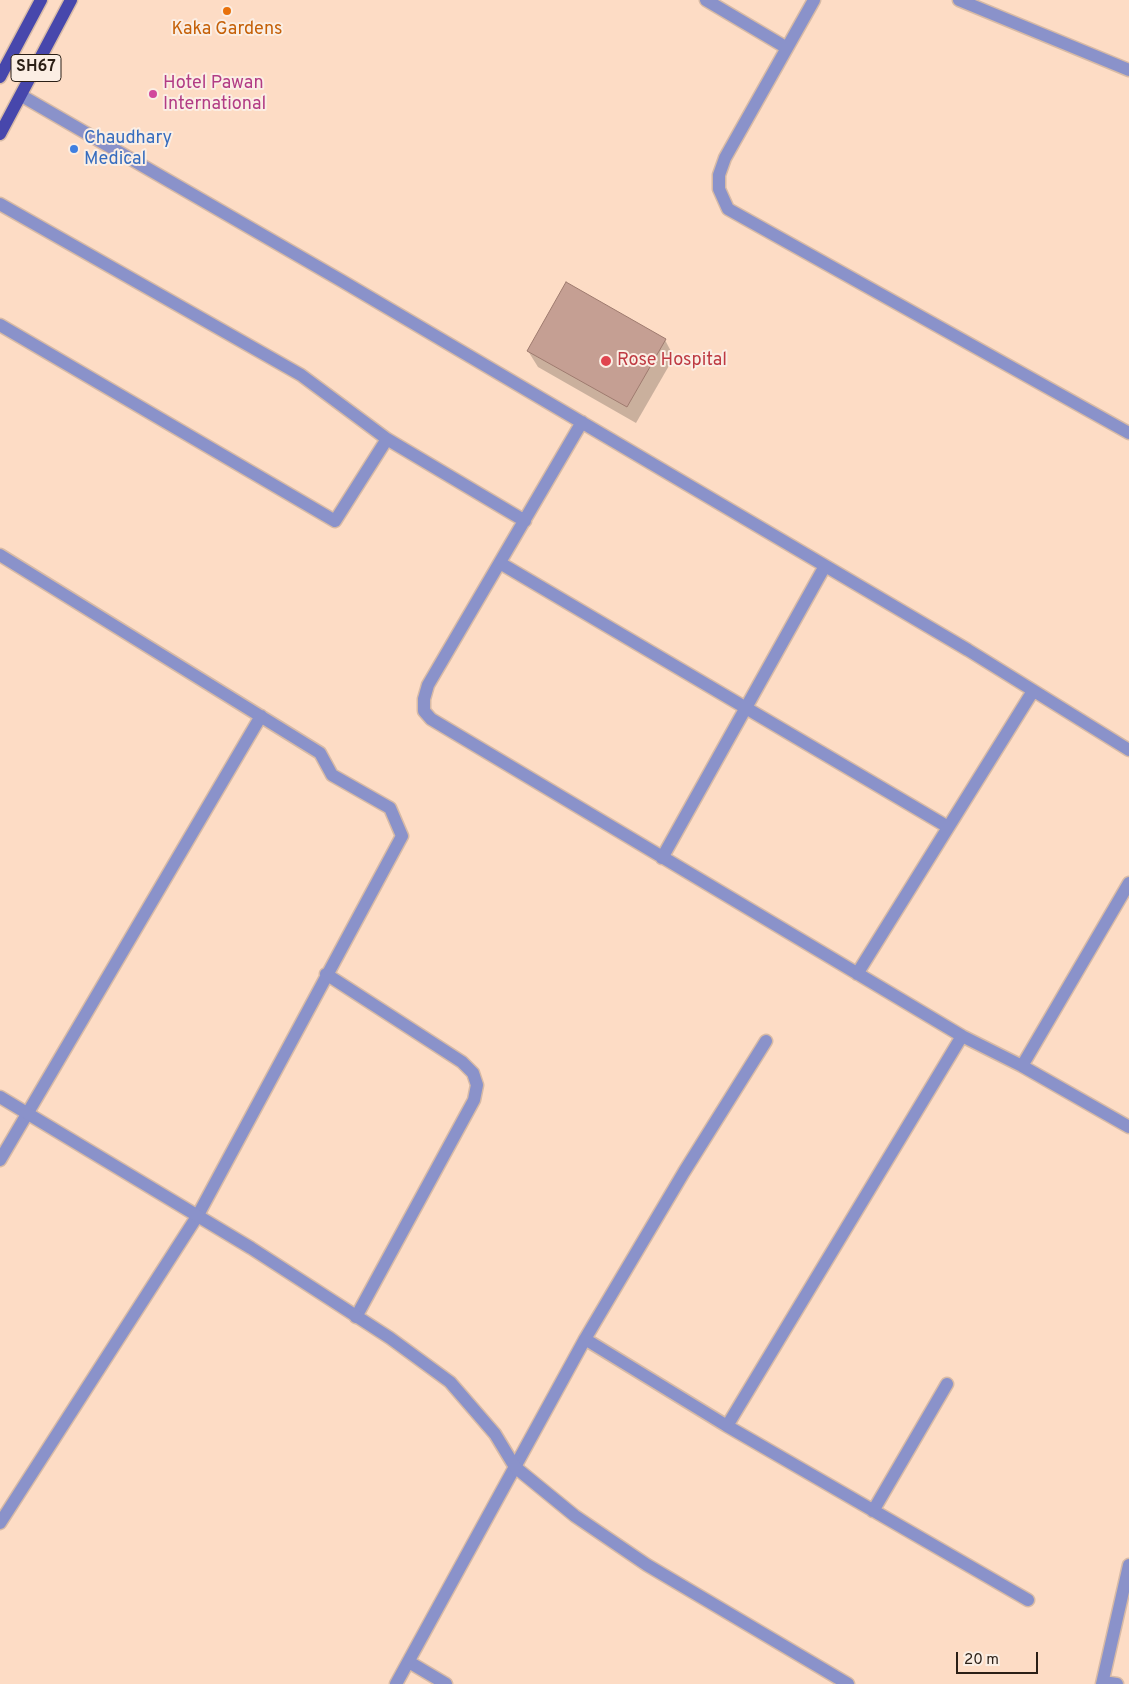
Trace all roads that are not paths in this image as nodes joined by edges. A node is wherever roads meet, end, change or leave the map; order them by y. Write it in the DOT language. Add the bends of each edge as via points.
graph roads {
  1 [pos="41,0"];
  2 [pos="71,0"];
  3 [pos="706,0"];
  4 [pos="814,0"];
  5 [pos="959,0"];
  6 [pos="787,48"];
  7 [pos="1129,70"];
  8 [pos="0,77"];
  9 [pos="22,96"];
  10 [pos="0,134"];
  11 [pos="0,204"];
  12 [pos="0,325"];
  13 [pos="582,422"];
  14 [pos="1129,433"];
  15 [pos="387,439"];
  16 [pos="525,521"];
  17 [pos="0,555"];
  18 [pos="500,562"];
  19 [pos="825,566"];
  20 [pos="1033,691"];
  21 [pos="746,708"];
  22 [pos="261,716"];
  23 [pos="1129,750"];
  24 [pos="948,827"];
  25 [pos="662,858"];
  26 [pos="1129,883"];
  27 [pos="326,974"];
  28 [pos="857,974"];
  29 [pos="962,1036"];
  30 [pos="766,1041"];
  31 [pos="1022,1066"];
  32 [pos="0,1097"];
  33 [pos="29,1113"];
  34 [pos="1129,1127"];
  35 [pos="0,1160"];
  36 [pos="198,1215"];
  37 [pos="356,1316"];
  38 [pos="585,1339"];
  39 [pos="947,1384"];
  40 [pos="727,1426"];
  41 [pos="515,1467"];
  42 [pos="873,1511"];
  43 [pos="0,1523"];
  44 [pos="1129,1565"];
  45 [pos="1028,1600"];
  46 [pos="409,1662"];
  47 [pos="1103,1683"];
  48 [pos="396,1684"];
  49 [pos="446,1684"];
  50 [pos="848,1684"];
  51 [pos="1117,1684"];
  1 -- 8 [label="main road, SH67"];
  2 -- 9 [label="main road, SH67"];
  3 -- 6 [label="street"];
  4 -- 6 [label="street"];
  5 -- 7 [label="street"];
  6 -- 14 [label="street" via="725,158 719,175 719,189 728,210"];
  9 -- 10 [label="main road, SH67"];
  9 -- 13 [label="street"];
  11 -- 15 [label="street" via="301,375"];
  12 -- 15 [label="street" via="335,521"];
  13 -- 16 [label="street"];
  13 -- 19 [label="street"];
  15 -- 16 [label="street"];
  16 -- 18 [label="street"];
  17 -- 22 [label="street"];
  18 -- 21 [label="street"];
  18 -- 25 [label="street" via="428,685 424,711 442,727"];
  19 -- 20 [label="street"];
  19 -- 21 [label="street"];
  20 -- 23 [label="street"];
  20 -- 24 [label="street"];
  21 -- 24 [label="street"];
  21 -- 25 [label="street"];
  22 -- 27 [label="street" via="320,752 332,775 390,808 402,836"];
  22 -- 33 [label="street"];
  24 -- 28 [label="street"];
  25 -- 28 [label="street"];
  26 -- 31 [label="street"];
  27 -- 36 [label="street"];
  27 -- 37 [label="street" via="462,1062 473,1073 478,1085 474,1100"];
  28 -- 29 [label="street"];
  29 -- 31 [label="street"];
  29 -- 40 [label="street"];
  30 -- 38 [label="street"];
  31 -- 34 [label="street"];
  32 -- 33 [label="street"];
  33 -- 35 [label="street"];
  33 -- 36 [label="street"];
  36 -- 37 [label="street"];
  36 -- 43 [label="street"];
  37 -- 41 [label="street" via="450,1382 495,1434"];
  38 -- 40 [label="street"];
  38 -- 41 [label="street"];
  39 -- 42 [label="street"];
  40 -- 42 [label="street"];
  41 -- 46 [label="street"];
  41 -- 50 [label="street" via="575,1516 647,1565"];
  42 -- 45 [label="street"];
  44 -- 47 [label="street"];
  46 -- 48 [label="street"];
  46 -- 49 [label="street"];
  47 -- 51 [label="street"];
}
